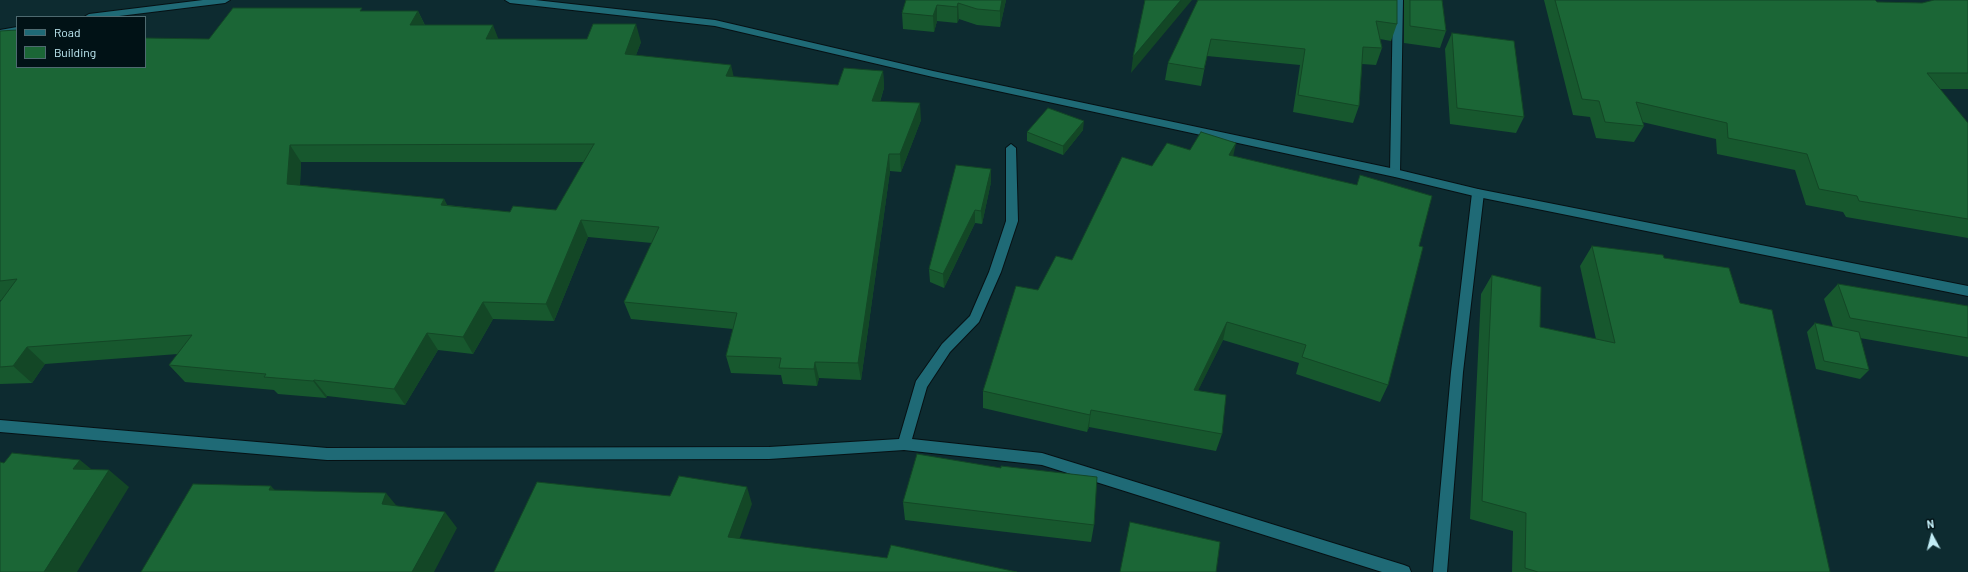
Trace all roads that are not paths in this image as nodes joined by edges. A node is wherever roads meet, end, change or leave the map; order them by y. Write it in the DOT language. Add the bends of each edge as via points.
graph roads {
  1 [pos="225,0"];
  2 [pos="510,0"];
  3 [pos="1398,0"];
  4 [pos="97,16"];
  5 [pos="16,30"];
  6 [pos="0,33"];
  7 [pos="1011,148"];
  8 [pos="1396,173"];
  9 [pos="1478,193"];
  10 [pos="1968,291"];
  11 [pos="0,426"];
  12 [pos="904,444"];
  13 [pos="1404,572"];
  14 [pos="1440,572"];
  1 -- 4 [label="street"];
  2 -- 8 [label="street" via="715,23 933,74"];
  3 -- 8 [label="street"];
  5 -- 6 [label="street"];
  7 -- 12 [label="street" via="1012,221 995,272 976,319 946,348 921,385"];
  8 -- 9 [label="street"];
  9 -- 10 [label="street"];
  9 -- 14 [label="street" via="1457,372"];
  11 -- 12 [label="street" via="328,454 769,453"];
  12 -- 13 [label="street" via="1042,459"];
}
